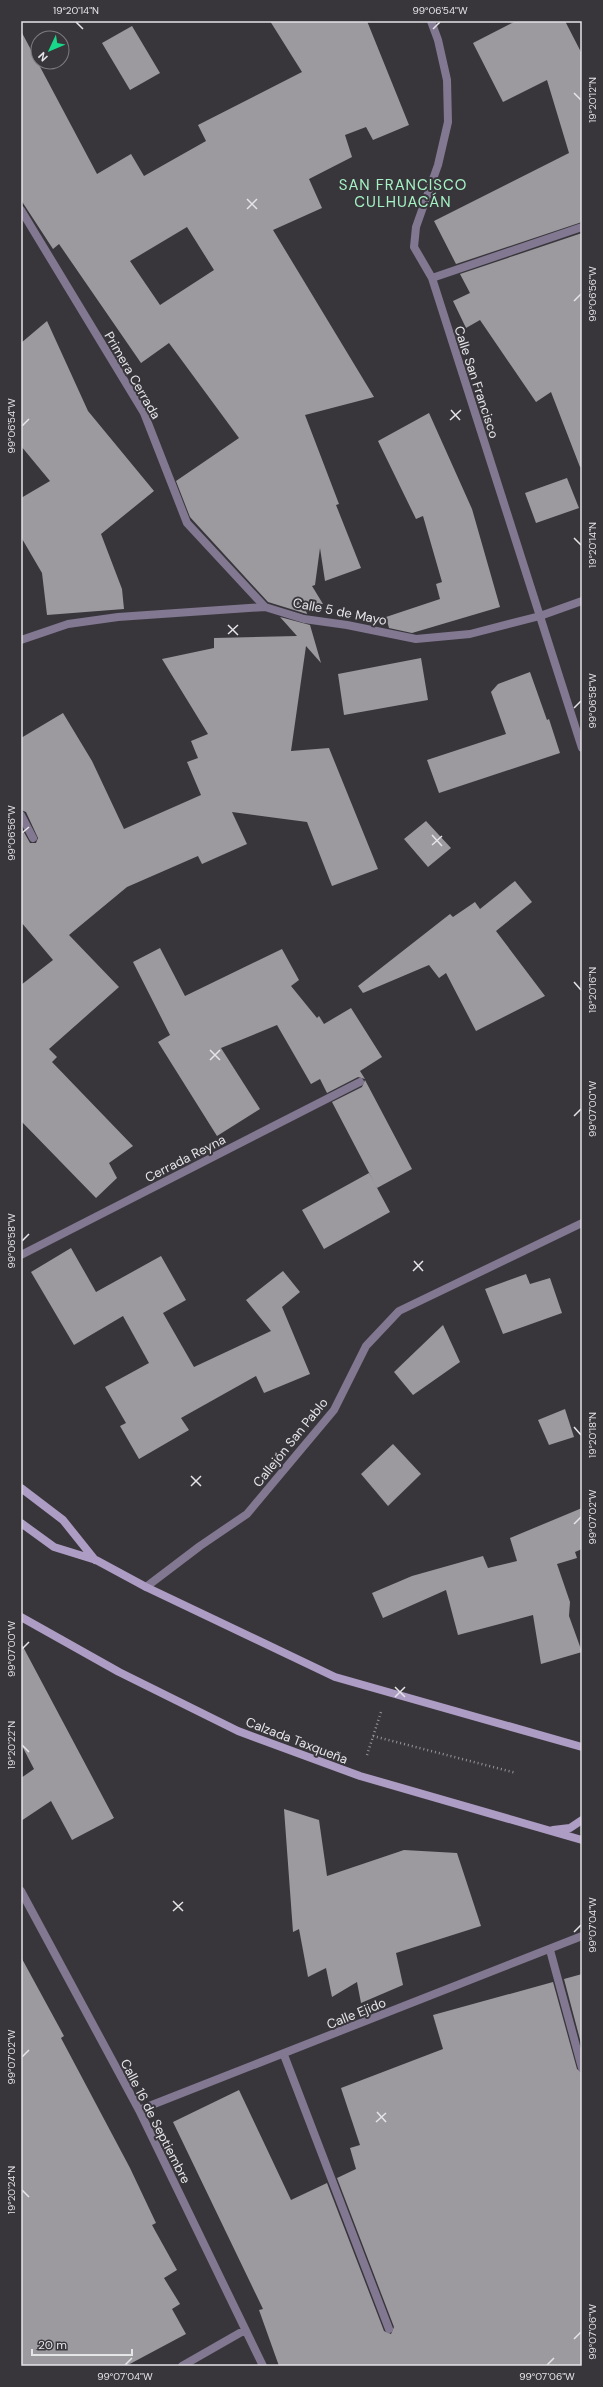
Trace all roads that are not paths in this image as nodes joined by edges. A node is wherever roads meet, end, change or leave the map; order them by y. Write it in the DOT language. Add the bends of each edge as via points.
graph roads {
  1 [pos="431,21"];
  2 [pos="21,210"];
  3 [pos="582,227"];
  4 [pos="432,278"];
  5 [pos="582,601"];
  6 [pos="265,607"];
  7 [pos="540,616"];
  8 [pos="21,640"];
  9 [pos="582,748"];
  10 [pos="21,815"];
  11 [pos="33,838"];
  12 [pos="360,1082"];
  13 [pos="582,1223"];
  14 [pos="21,1255"];
  15 [pos="21,1488"];
  16 [pos="21,1524"];
  17 [pos="96,1560"];
  18 [pos="146,1587"];
  19 [pos="21,1617"];
  20 [pos="571,1744"];
  21 [pos="582,1747"];
  22 [pos="582,1751"];
  23 [pos="582,1820"];
  24 [pos="544,1830"];
  25 [pos="582,1840"];
  26 [pos="21,1890"];
  27 [pos="582,1936"];
  28 [pos="550,1950"];
  29 [pos="284,2055"];
  30 [pos="582,2068"];
  31 [pos="139,2110"];
  32 [pos="389,2329"];
  33 [pos="245,2330"];
  34 [pos="182,2366"];
  35 [pos="263,2366"];
  1 -- 4 [label="street, Calle San Francisco" via="438,40 446,80 448,122 438,166 416,227 414,247"];
  2 -- 6 [label="street, Primera Cerrada" via="144,413 187,523"];
  3 -- 4 [label="street"];
  4 -- 7 [label="street, Calle San Francisco"];
  5 -- 7 [label="street, Calle 5 de Mayo"];
  6 -- 7 [label="street, Calle 5 de Mayo" via="304,619 416,639 470,634"];
  6 -- 8 [label="street, Calle 5 de Mayo" via="118,617 75,623"];
  7 -- 9 [label="street, Calle San Francisco"];
  10 -- 11 [label="street"];
  12 -- 14 [label="street, Cerrada Reyna"];
  13 -- 18 [label="street, Callejón San Pablo" via="400,1311 366,1346 334,1410 247,1514"];
  15 -- 17 [label="main road" via="63,1520"];
  16 -- 17 [label="main road" via="54,1547"];
  17 -- 18 [label="main road"];
  18 -- 20 [label="main road" via="335,1677"];
  19 -- 24 [label="main road, Calzada Taxqueña" via="119,1672 238,1731 360,1776"];
  20 -- 21 [label="main road"];
  20 -- 22 [label="main road"];
  23 -- 24 [label="main road" via="570,1828"];
  24 -- 25 [label="main road, Calzada Taxqueña"];
  26 -- 31 [label="street, Calle 16 de Septiembre"];
  27 -- 28 [label="street, Calle Ejido"];
  28 -- 29 [label="street, Calle Ejido"];
  28 -- 30 [label="street"];
  29 -- 31 [label="street, Calle Ejido"];
  29 -- 32 [label="street"];
  31 -- 33 [label="street, Calle 16 de Septiembre"];
  33 -- 34 [label="street"];
  33 -- 35 [label="street, Calle 16 de Septiembre"];
}
